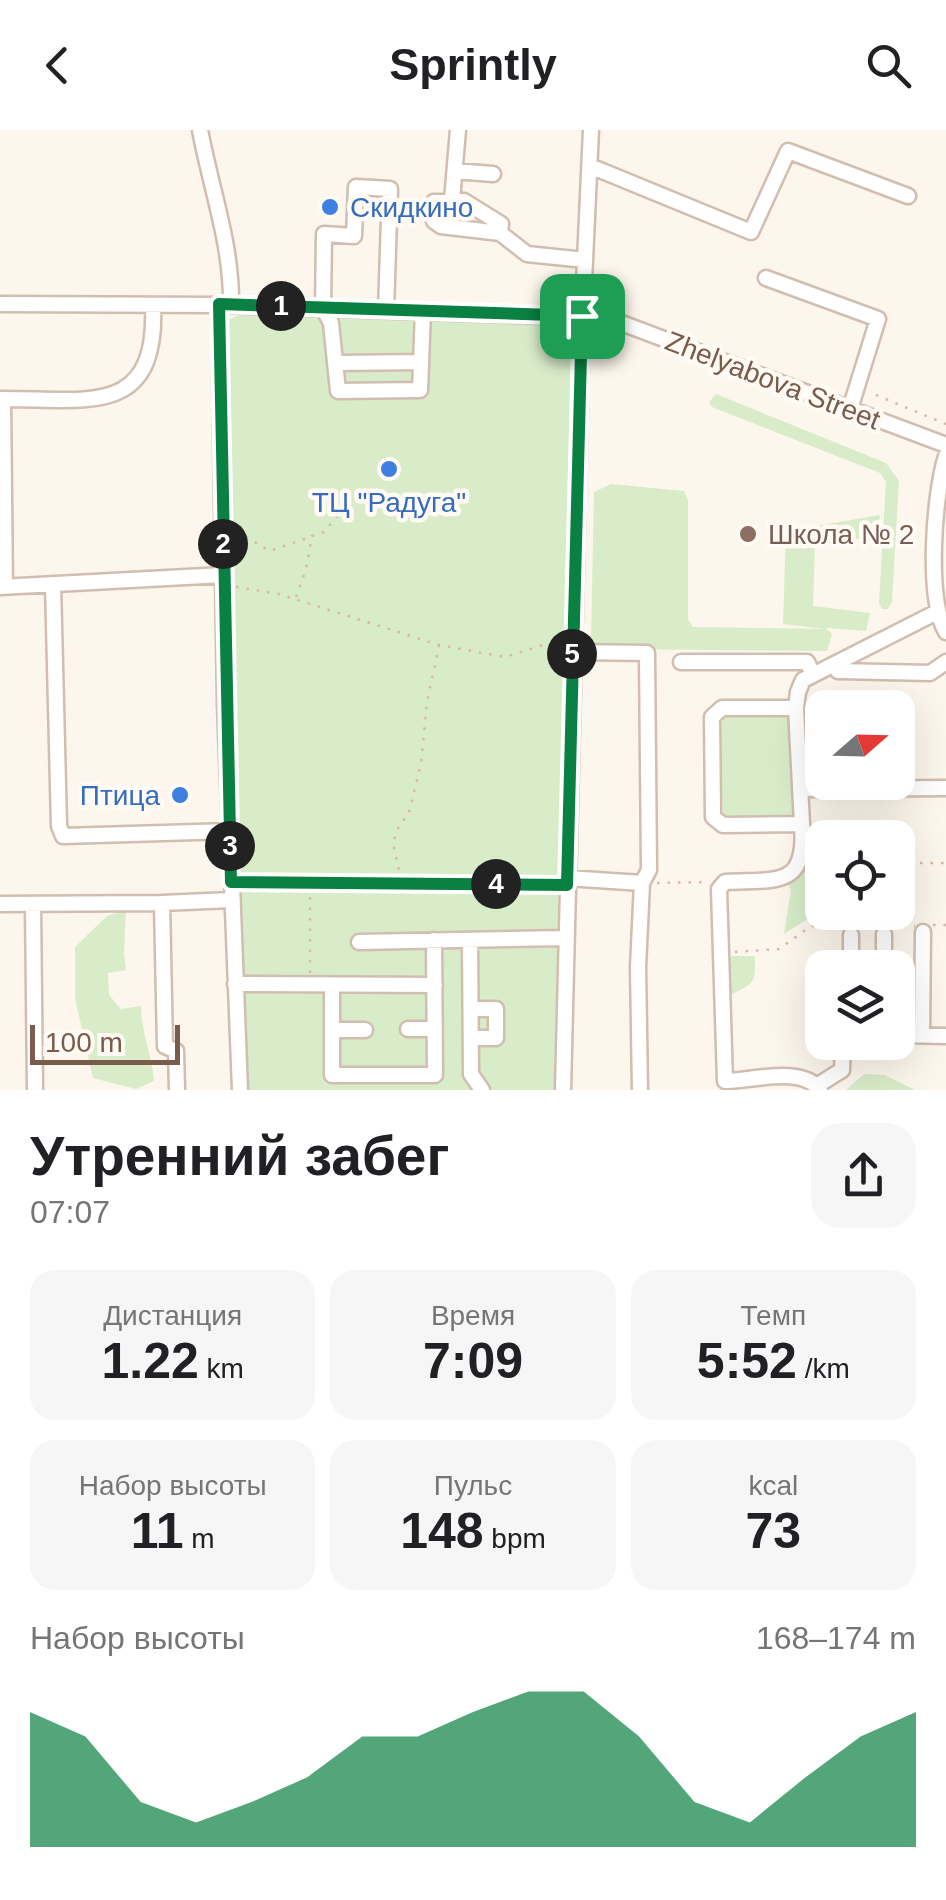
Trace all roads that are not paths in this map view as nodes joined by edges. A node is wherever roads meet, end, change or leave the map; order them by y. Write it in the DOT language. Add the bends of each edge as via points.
graph roads {
  1 [pos="200,130"];
  2 [pos="458,130"];
  3 [pos="592,130"];
  4 [pos="590,166"];
  5 [pos="454,171"];
  6 [pos="493,174"];
  7 [pos="908,196"];
  8 [pos="452,200"];
  9 [pos="500,233"];
  10 [pos="585,260"];
  11 [pos="766,278"];
  12 [pos="0,304"];
  13 [pos="154,305"];
  14 [pos="225,305"];
  15 [pos="323,308"];
  16 [pos="386,310"];
  17 [pos="423,311"];
  18 [pos="582,316"];
  19 [pos="421,362"];
  20 [pos="338,363"];
  21 [pos="2,399"];
  22 [pos="850,409"];
  23 [pos="946,445"];
  24 [pos="946,456"];
  25 [pos="941,541"];
  26 [pos="223,580"];
  27 [pos="53,584"];
  28 [pos="3,587"];
  29 [pos="937,612"];
  30 [pos="946,632"];
  31 [pos="572,652"];
  32 [pos="681,662"];
  33 [pos="946,662"];
  34 [pos="834,664"];
  35 [pos="813,674"];
  36 [pos="796,708"];
  37 [pos="799,755"];
  38 [pos="805,755"];
  39 [pos="946,788"];
  40 [pos="800,789"];
  41 [pos="802,824"];
  42 [pos="230,832"];
  43 [pos="567,881"];
  44 [pos="642,883"];
  45 [pos="231,900"];
  46 [pos="162,903"];
  47 [pos="0,904"];
  48 [pos="33,905"];
  49 [pos="923,932"];
  50 [pos="884,934"];
  51 [pos="851,935"];
  52 [pos="565,938"];
  53 [pos="434,940"];
  54 [pos="470,940"];
  55 [pos="358,942"];
  56 [pos="851,950"];
  57 [pos="884,950"];
  58 [pos="235,984"];
  59 [pos="332,985"];
  60 [pos="434,985"];
  61 [pos="470,1009"];
  62 [pos="435,1029"];
  63 [pos="332,1030"];
  64 [pos="365,1030"];
  65 [pos="408,1030"];
  66 [pos="915,1036"];
  67 [pos="922,1036"];
  68 [pos="946,1036"];
  69 [pos="471,1038"];
  70 [pos="842,1060"];
  71 [pos="725,1086"];
  72 [pos="819,1087"];
  73 [pos="36,1090"];
  74 [pos="177,1090"];
  75 [pos="240,1090"];
  76 [pos="482,1090"];
  77 [pos="563,1090"];
  78 [pos="640,1090"];
  1 -- 14 [label="street" via="227,250"];
  2 -- 5 [label="street"];
  3 -- 4 [label="street"];
  4 -- 7 [label="street" via="751,232 788,151"];
  4 -- 10 [label="street"];
  5 -- 6 [label="street"];
  5 -- 8 [label="street"];
  8 -- 9 [label="street" via="476,206 501,224"];
  8 -- 9 [label="street" via="434,202 434,221"];
  9 -- 10 [label="street" via="527,254"];
  10 -- 18 [label="street"];
  11 -- 22 [label="street" via="878,319"];
  12 -- 13 [label="street, Zhelyabova Street"];
  13 -- 14 [label="street, Zhelyabova Street"];
  13 -- 21 [label="street" via="151,354 127,389 106,397"];
  14 -- 15 [label="street, Zhelyabova Street"];
  14 -- 26 [label="street"];
  15 -- 16 [label="street, Zhelyabova Street"];
  15 -- 16 [label="street" via="324,234 354,236 356,188 390,189"];
  15 -- 20 [label="street"];
  16 -- 17 [label="street, Zhelyabova Street"];
  17 -- 18 [label="street, Zhelyabova Street"];
  17 -- 19 [label="street"];
  18 -- 22 [label="street, Zhelyabova Street" via="626,324"];
  18 -- 31 [label="street"];
  19 -- 20 [label="street"];
  19 -- 20 [label="street" via="420,390 338,392"];
  21 -- 28 [label="street"];
  22 -- 23 [label="street, Zhelyabova Street"];
  24 -- 25 [label="street" via="936,492"];
  25 -- 29 [label="street"];
  26 -- 27 [label="street"];
  26 -- 42 [label="street"];
  27 -- 28 [label="street"];
  27 -- 42 [label="street" via="63,836"];
  29 -- 30 [label="street"];
  29 -- 34 [label="street"];
  31 -- 43 [label="street"];
  31 -- 44 [label="street" via="647,654 649,870"];
  32 -- 35 [label="street" via="807,662"];
  33 -- 34 [label="street" via="930,673 838,671"];
  34 -- 35 [label="street"];
  35 -- 36 [label="street" via="804,680"];
  36 -- 37 [label="street"];
  36 -- 41 [label="street" via="722,708 712,716 714,817 723,825"];
  37 -- 38 [label="street"];
  37 -- 40 [label="street"];
  39 -- 40 [label="street"];
  40 -- 41 [label="street"];
  41 -- 71 [label="street" via="802,861 794,872 725,882 720,890"];
  42 -- 45 [label="street"];
  43 -- 44 [label="street"];
  43 -- 52 [label="street"];
  44 -- 78 [label="street"];
  45 -- 46 [label="street"];
  45 -- 58 [label="street"];
  46 -- 48 [label="street"];
  46 -- 74 [label="street" via="165,1046 176,1051"];
  47 -- 48 [label="street"];
  48 -- 73 [label="street"];
  49 -- 67 [label="street"];
  50 -- 57 [label="street"];
  51 -- 56 [label="street"];
  52 -- 54 [label="street"];
  52 -- 77 [label="street"];
  53 -- 54 [label="street"];
  53 -- 55 [label="street"];
  53 -- 60 [label="street"];
  54 -- 61 [label="street"];
  58 -- 59 [label="street"];
  58 -- 75 [label="street"];
  59 -- 60 [label="street"];
  59 -- 63 [label="street"];
  60 -- 62 [label="street"];
  61 -- 69 [label="street"];
  61 -- 69 [label="street" via="496,1009 496,1038"];
  62 -- 63 [label="street" via="435,1075 332,1076"];
  62 -- 65 [label="street"];
  63 -- 64 [label="street"];
  66 -- 67 [label="street"];
  67 -- 68 [label="street"];
  69 -- 76 [label="street" via="471,1074"];
  70 -- 72 [label="street" via="842,1070"];
  71 -- 72 [label="street" via="804,1078"];
}
